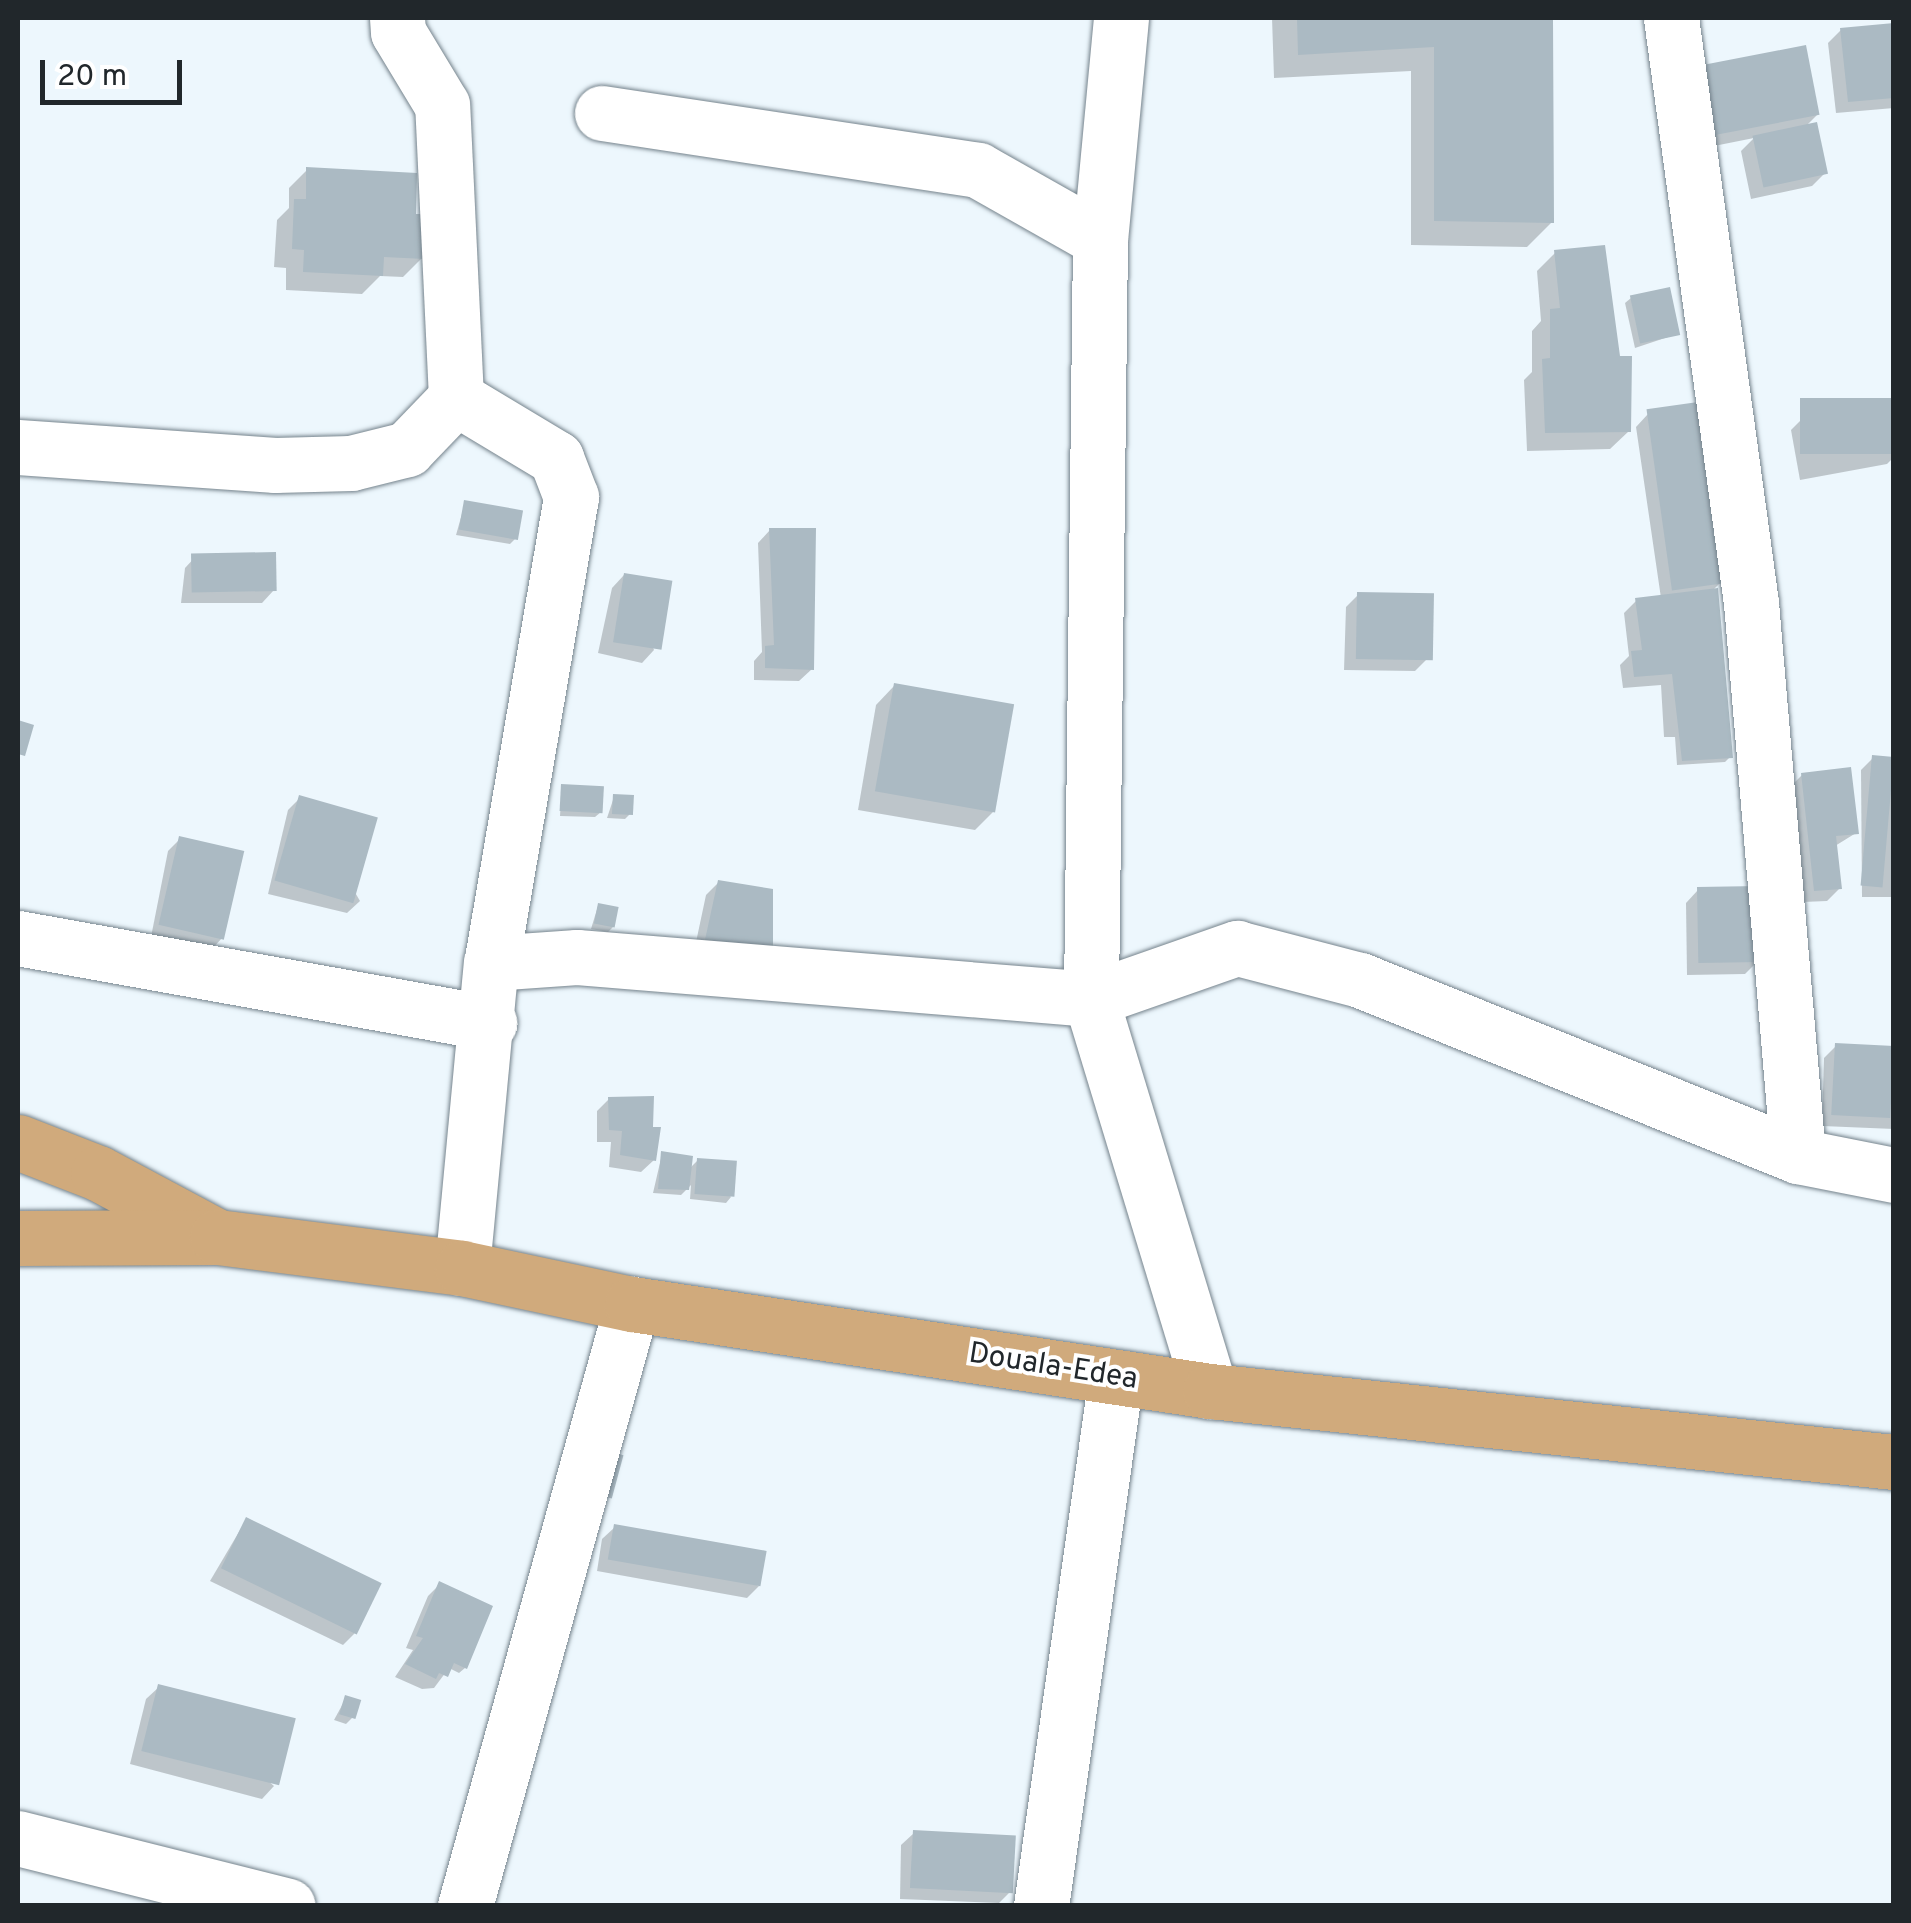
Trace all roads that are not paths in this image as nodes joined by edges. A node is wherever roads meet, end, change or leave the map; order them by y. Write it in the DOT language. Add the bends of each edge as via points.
graph roads {
  1 [pos="397,18"];
  2 [pos="1121,18"];
  3 [pos="1671,18"];
  4 [pos="602,113"];
  5 [pos="1100,239"];
  6 [pos="456,398"];
  7 [pos="18,447"];
  8 [pos="18,938"];
  9 [pos="491,963"];
  10 [pos="1090,999"];
  11 [pos="490,1023"];
  12 [pos="18,1142"];
  13 [pos="1798,1156"];
  14 [pos="1894,1175"];
  15 [pos="217,1237"];
  16 [pos="18,1238"];
  17 [pos="462,1268"];
  18 [pos="632,1304"];
  19 [pos="1116,1377"];
  20 [pos="1210,1391"];
  21 [pos="1894,1462"];
  22 [pos="18,1838"];
  23 [pos="288,1906"];
  24 [pos="464,1906"];
  25 [pos="1040,1906"];
  1 -- 6 [label="street" via="398,32 442,105"];
  2 -- 5 [label="street"];
  3 -- 13 [label="street" via="1750,602"];
  4 -- 5 [label="street" via="978,170"];
  5 -- 10 [label="street"];
  6 -- 7 [label="street" via="406,448 350,463 276,465"];
  6 -- 9 [label="street" via="556,458 571,497"];
  8 -- 11 [label="street"];
  9 -- 10 [label="street" via="576,958"];
  9 -- 11 [label="street"];
  10 -- 13 [label="street" via="1237,948 1360,980"];
  10 -- 20 [label="street"];
  11 -- 17 [label="street"];
  12 -- 15 [label="highway, Douala-Edea" via="98,1173"];
  13 -- 14 [label="street"];
  15 -- 16 [label="highway, Douala-Edea"];
  15 -- 17 [label="highway, Douala-Edea"];
  17 -- 18 [label="highway, Douala-Edea"];
  18 -- 19 [label="highway, Douala-Edea"];
  18 -- 24 [label="street"];
  19 -- 20 [label="highway, Douala-Edea"];
  19 -- 25 [label="street"];
  20 -- 21 [label="highway, Douala-Edea"];
  22 -- 23 [label="street"];
}
